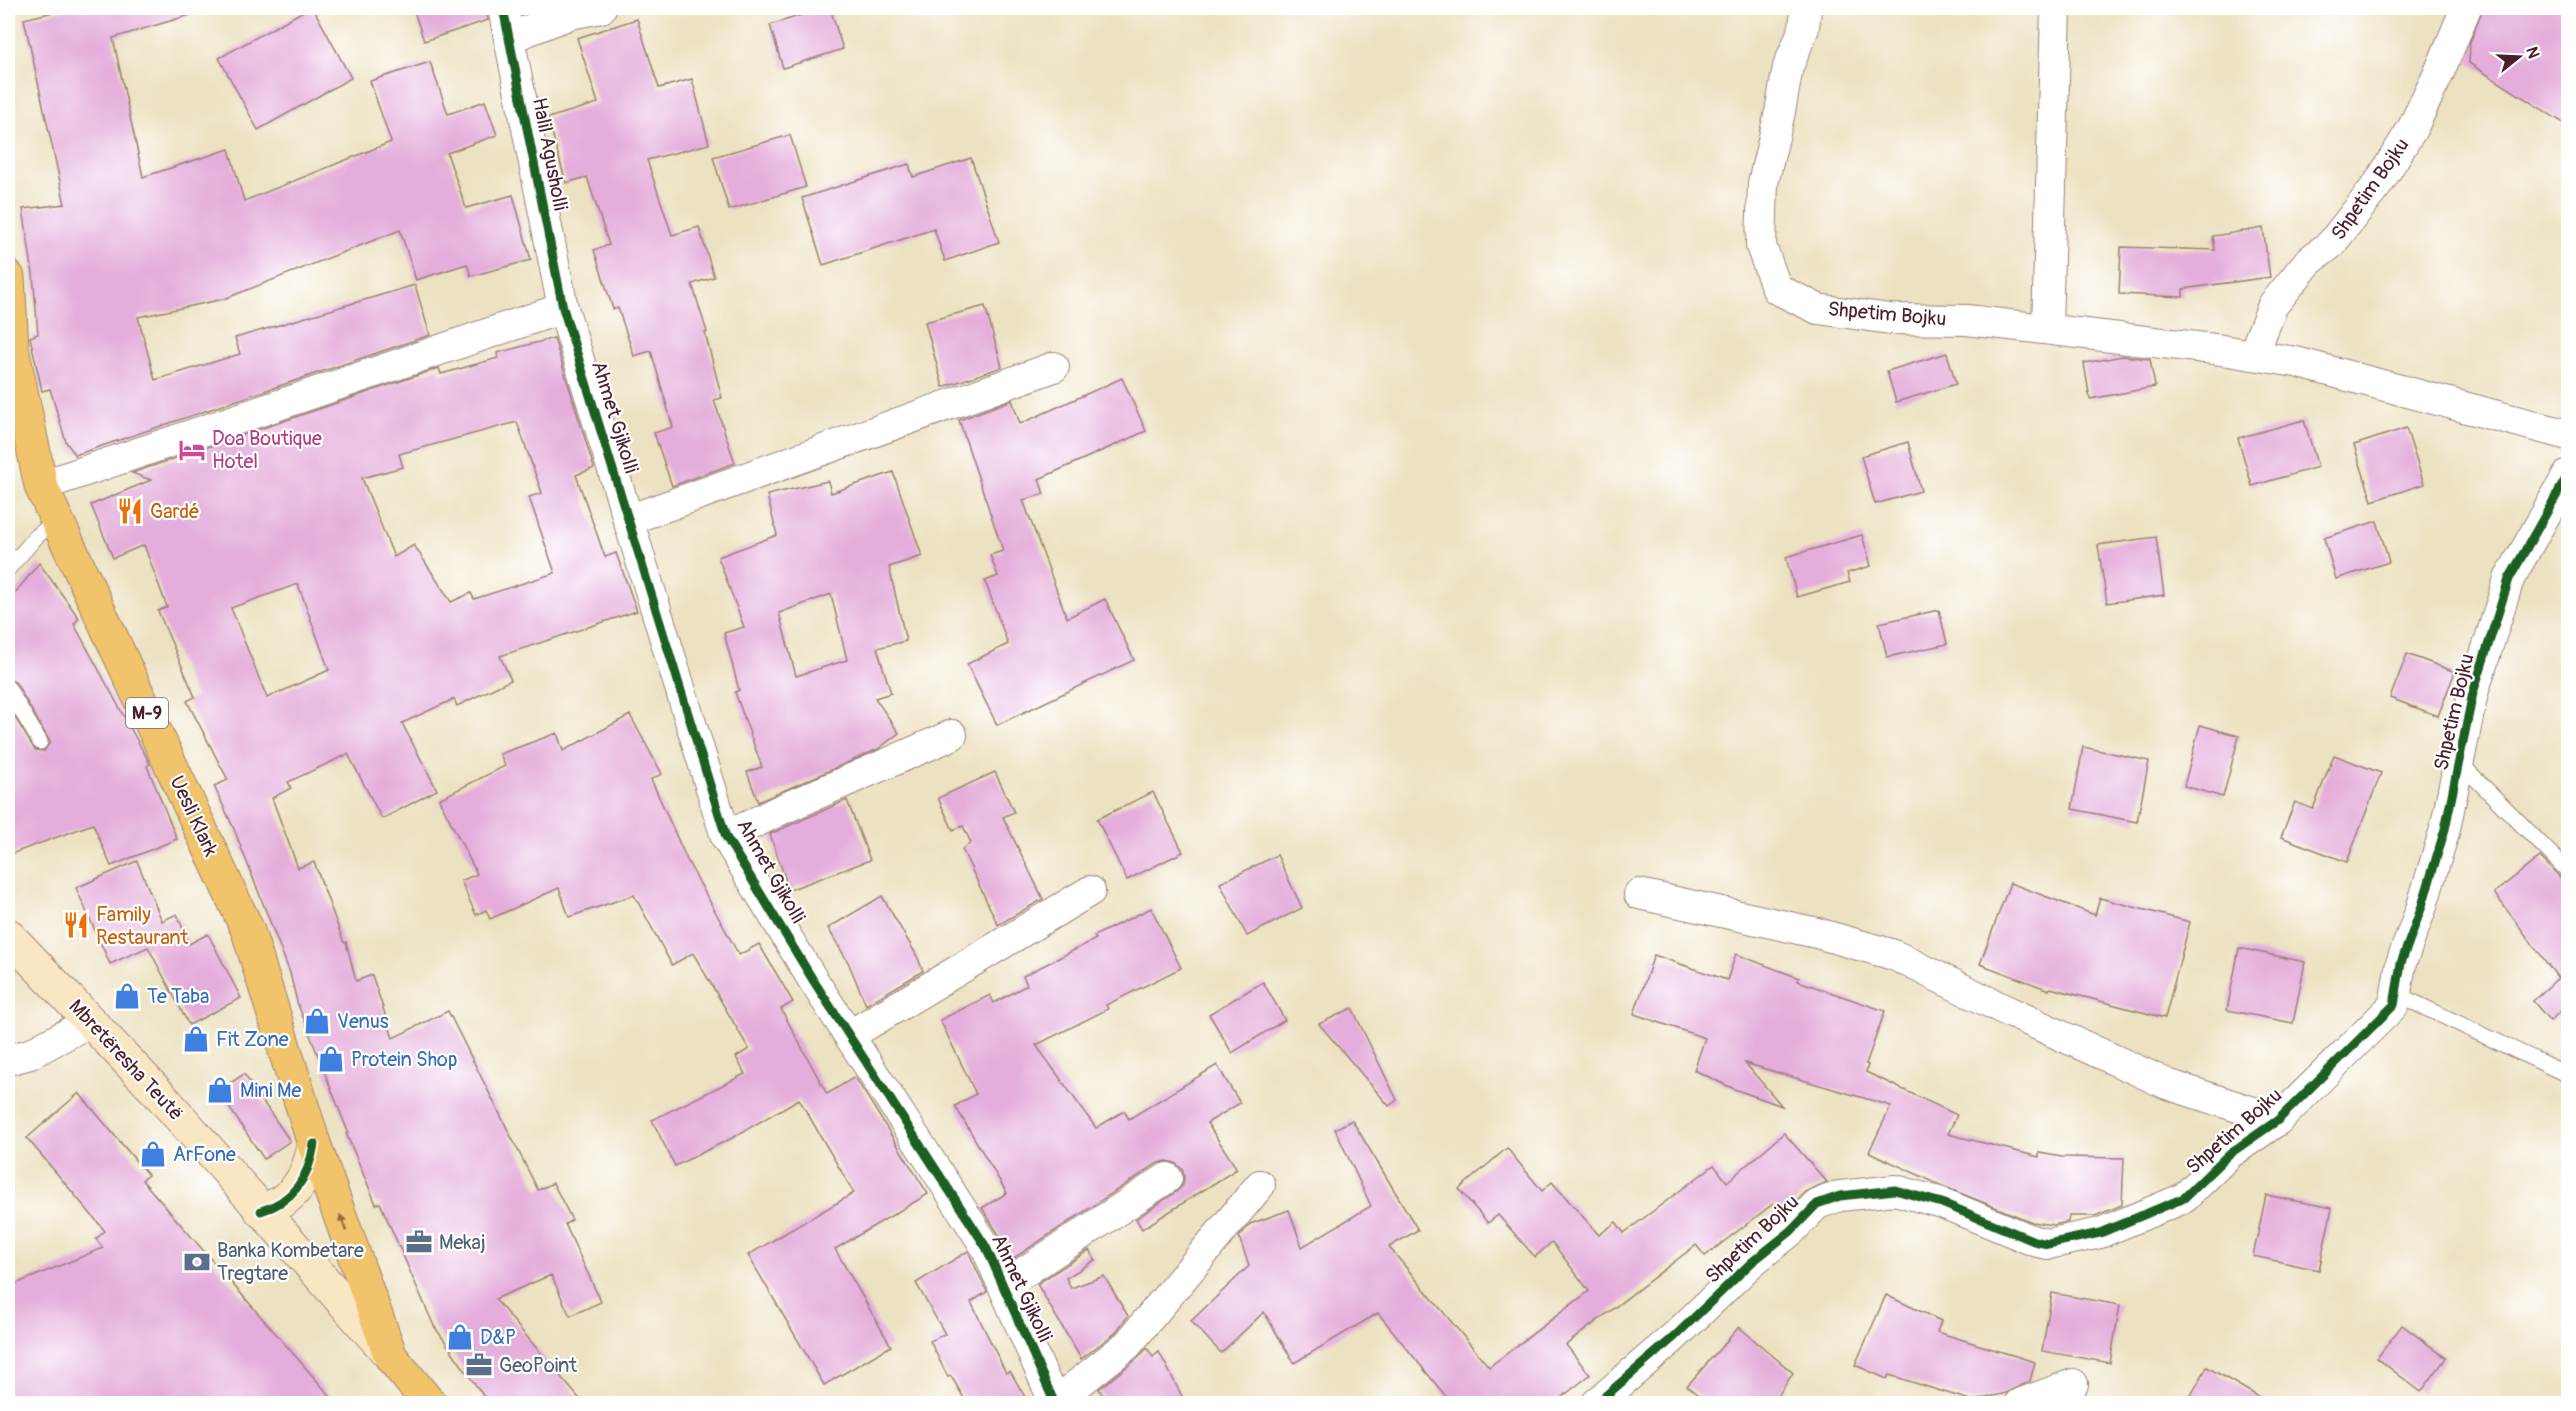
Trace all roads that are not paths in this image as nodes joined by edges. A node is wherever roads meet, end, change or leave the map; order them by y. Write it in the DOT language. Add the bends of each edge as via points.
graph roads {
  1 [pos="503,8"];
  2 [pos="601,8"];
  3 [pos="1806,8"];
  4 [pos="2056,8"];
  5 [pos="2466,8"];
  6 [pos="509,38"];
  7 [pos="8,276"];
  8 [pos="563,308"];
  9 [pos="2047,329"];
  10 [pos="10,347"];
  11 [pos="2253,355"];
  12 [pos="1054,368"];
  13 [pos="2568,435"];
  14 [pos="2568,474"];
  15 [pos="41,486"];
  16 [pos="57,519"];
  17 [pos="628,520"];
  18 [pos="8,570"];
  19 [pos="8,688"];
  20 [pos="952,735"];
  21 [pos="40,742"];
  22 [pos="2460,763"];
  23 [pos="726,837"];
  24 [pos="2568,871"];
  25 [pos="1090,891"];
  26 [pos="1639,894"];
  27 [pos="8,935"];
  28 [pos="2396,994"];
  29 [pos="91,1021"];
  30 [pos="850,1035"];
  31 [pos="8,1060"];
  32 [pos="2568,1075"];
  33 [pos="2278,1120"];
  34 [pos="314,1144"];
  35 [pos="1167,1178"];
  36 [pos="1260,1185"];
  37 [pos="261,1211"];
  38 [pos="1003,1286"];
  39 [pos="391,1357"];
  40 [pos="2073,1384"];
  41 [pos="1055,1403"];
  42 [pos="430,1404"];
  43 [pos="1596,1404"];
  44 [pos="2019,1404"];
  1 -- 6 [label="street, Halil Agusholli"];
  2 -- 6 [label="street" via="570,14"];
  3 -- 9 [label="street, Shpetim Bojku" via="1804,28 1788,67 1763,183 1761,246 1777,289 1818,309 1890,319 1967,320"];
  4 -- 9 [label="street"];
  5 -- 11 [label="street, Shpetim Bojku" via="2412,129 2351,219 2272,305"];
  6 -- 8 [label="street, Halil Agusholli"];
  7 -- 10 [label="main road, Uesli Klark / M-9"];
  8 -- 15 [label="street"];
  8 -- 17 [label="street, Ahmet Gjikolli"];
  9 -- 11 [label="street, Shpetim Bojku"];
  10 -- 15 [label="main road, Uesli Klark / M-9"];
  11 -- 13 [label="street, Shpetim Bojku" via="2296,362"];
  12 -- 17 [label="street"];
  14 -- 22 [label="street, Shpetim Bojku" via="2509,579 2473,693"];
  15 -- 16 [label="main road, Uesli Klark / M-9"];
  16 -- 18 [label="lane"];
  16 -- 34 [label="main road, Uesli Klark / M-9" via="248,931"];
  17 -- 23 [label="street, Ahmet Gjikolli"];
  19 -- 21 [label="lane"];
  20 -- 23 [label="street"];
  22 -- 24 [label="lane"];
  22 -- 28 [label="street, Shpetim Bojku" via="2445,829 2401,963"];
  23 -- 30 [label="street, Ahmet Gjikolli"];
  25 -- 30 [label="street"];
  26 -- 33 [label="street, Shpetim Bojku" via="1817,933 1894,955 2167,1084"];
  27 -- 29 [label="main road, Mbretëresha Teutë"];
  28 -- 32 [label="lane"];
  28 -- 33 [label="street, Shpetim Bojku" via="2394,1005"];
  29 -- 31 [label="street" via="30,1054"];
  29 -- 37 [label="main road, Mbretëresha Teutë"];
  30 -- 38 [label="street, Ahmet Gjikolli" via="986,1247"];
  33 -- 43 [label="street, Shpetim Bojku" via="2229,1154 2184,1198 2100,1233 2063,1242 2034,1241 1942,1203 1895,1191 1840,1196 1817,1204"];
  34 -- 37 [label="main road" via="310,1168 298,1186 284,1202"];
  39 -- 34 [label="main road, Uesli Klark / M-9, one-way"];
  35 -- 38 [label="street, Ahmet Gjikolli"];
  36 -- 41 [label="street, Ahmet Gjikolli" via="1127,1345"];
  37 -- 39 [label="main road, Mbretëresha Teutë"];
  38 -- 41 [label="street, Ahmet Gjikolli"];
  39 -- 42 [label="main road, Mbretëresha Teutë / M-9"];
  40 -- 44 [label="street"];
}
